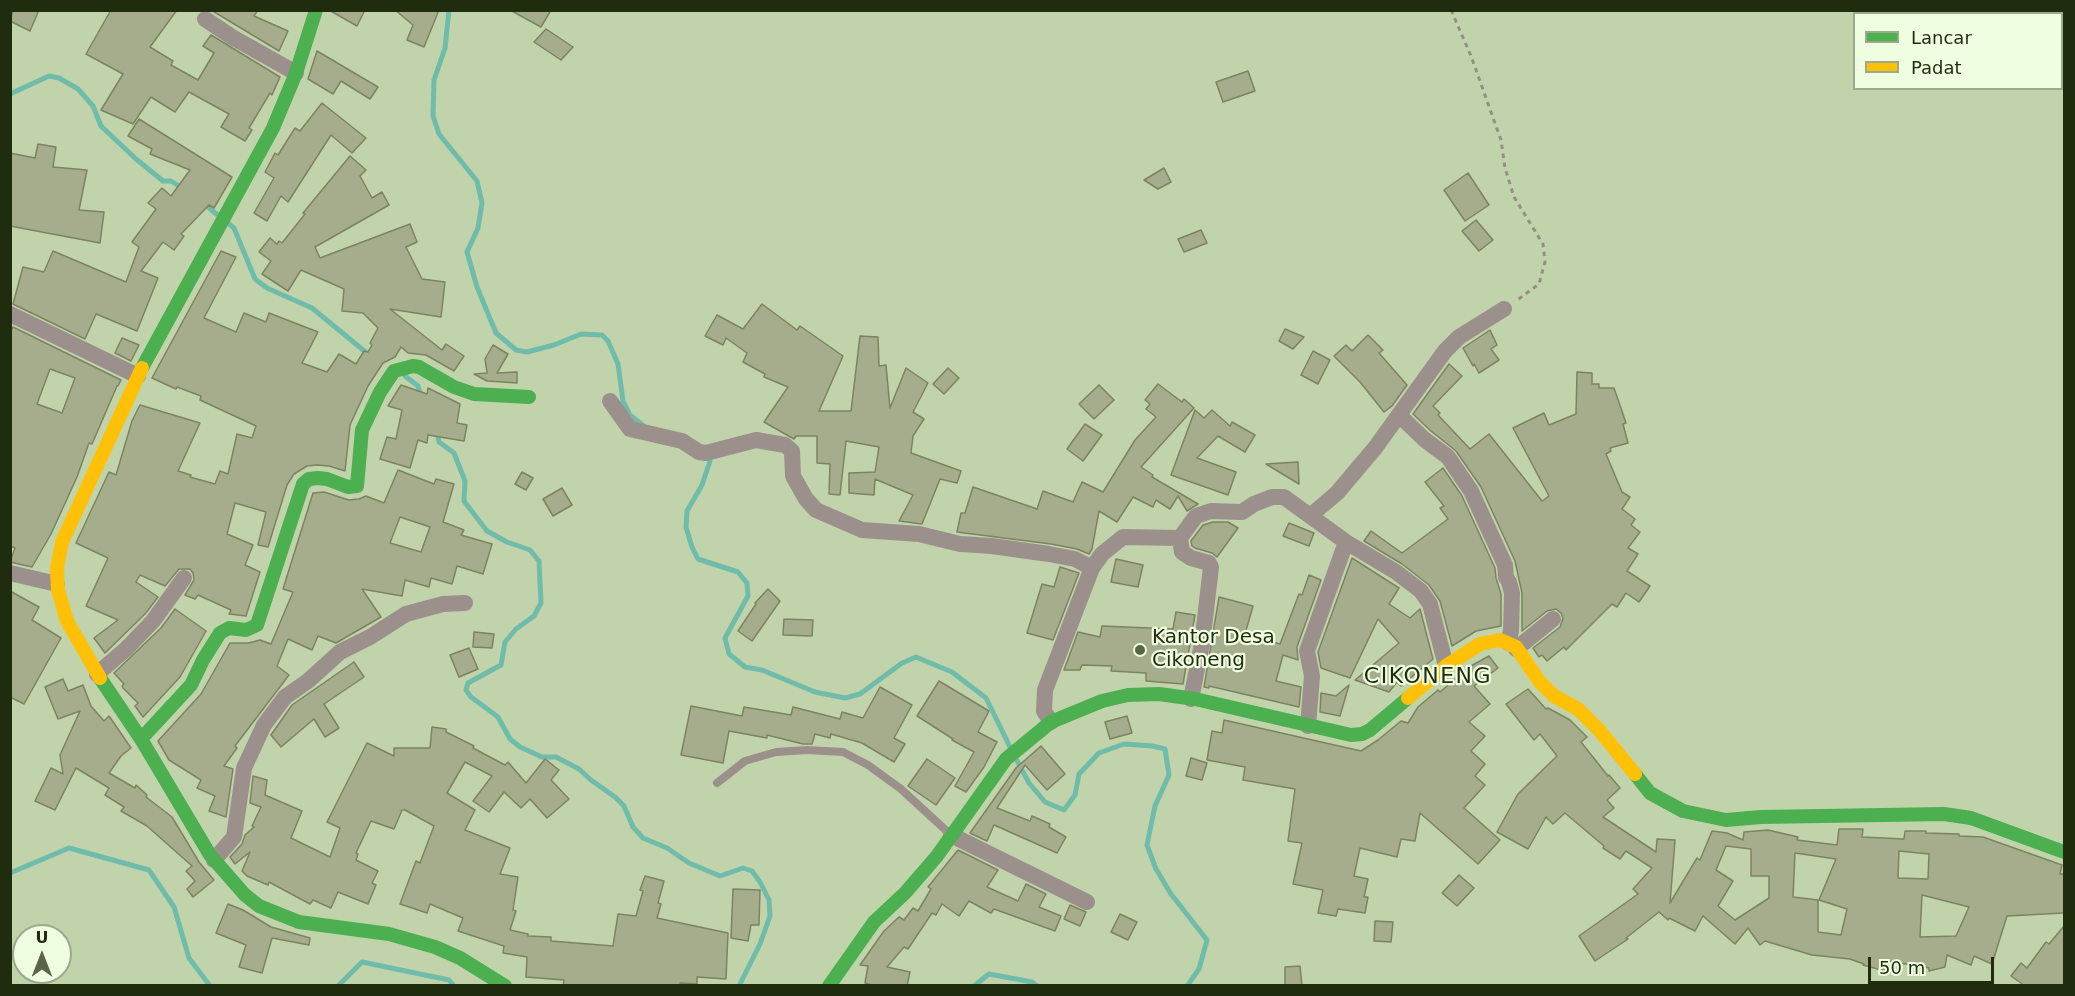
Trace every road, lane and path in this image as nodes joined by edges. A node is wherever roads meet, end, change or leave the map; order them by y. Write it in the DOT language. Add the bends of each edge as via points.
graph roads {
  1 [pos="316,10"];
  2 [pos="1451,10"];
  3 [pos="205,19"];
  4 [pos="296,73"];
  5 [pos="1504,309"];
  6 [pos="10,314"];
  7 [pos="138,376"];
  8 [pos="529,397"];
  9 [pos="610,401"];
  10 [pos="1399,415"];
  11 [pos="1310,516"];
  12 [pos="1180,538"];
  13 [pos="1346,542"];
  14 [pos="1092,567"];
  15 [pos="10,573"];
  16 [pos="184,578"];
  17 [pos="57,584"];
  18 [pos="465,603"];
  19 [pos="1553,619"];
  20 [pos="1512,646"];
  21 [pos="1446,666"];
  22 [pos="97,674"];
  23 [pos="1191,699"];
  24 [pos="1052,722"];
  25 [pos="1308,726"];
  26 [pos="141,739"];
  27 [pos="717,783"];
  28 [pos="951,835"];
  29 [pos="2064,852"];
  30 [pos="212,857"];
  31 [pos="1087,902"];
  32 [pos="505,986"];
  33 [pos="829,986"];
  1 -- 4 [label="street"];
  2 -- 5 [label="path" via="1501,140 1514,197 1543,244 1545,262 1539,284"];
  3 -- 4 [label="street"];
  4 -- 7 [label="street" via="273,128"];
  5 -- 10 [label="street" via="1444,351"];
  6 -- 7 [label="street"];
  7 -- 17 [label="street" via="62,542"];
  8 -- 26 [label="street" via="474,394 419,367 394,371 362,430 357,486 318,478 303,484 257,625 220,633 191,685"];
  9 -- 14 [label="street" via="630,429 682,441 699,452 756,440 785,445 792,451 793,476 806,499 816,510 862,530 919,534 960,544 1050,554"];
  10 -- 11 [label="street" via="1376,448"];
  10 -- 20 [label="street" via="1448,457 1476,500 1505,565 1512,593"];
  11 -- 12 [label="street" via="1284,497 1272,497 1242,512 1211,511 1196,516"];
  11 -- 13 [label="street"];
  12 -- 14 [label="street" via="1123,537"];
  12 -- 23 [label="street" via="1182,552 1211,567"];
  13 -- 21 [label="street" via="1421,591 1430,604"];
  13 -- 25 [label="street" via="1307,651 1312,676"];
  14 -- 24 [label="street" via="1045,690 1044,711"];
  15 -- 17 [label="street"];
  16 -- 22 [label="street" via="153,621"];
  17 -- 22 [label="street" via="68,621"];
  18 -- 30 [label="street" via="443,604 406,614 340,652 285,698 270,716 244,768 234,837"];
  19 -- 20 [label="street"];
  20 -- 21 [label="street" via="1500,640 1479,644"];
  20 -- 29 [label="street" via="1554,696 1578,709 1599,730 1650,793 1683,812 1726,820 1944,814 1971,818"];
  21 -- 25 [label="street" via="1362,734"];
  22 -- 26 [label="street"];
  23 -- 24 [label="street" via="1128,695 1102,700"];
  23 -- 25 [label="street"];
  24 -- 28 [label="street" via="1006,759"];
  26 -- 30 [label="street"];
  27 -- 28 [label="lane" via="745,761 776,752 843,752 901,789"];
  28 -- 31 [label="street"];
  28 -- 33 [label="street" via="904,893 874,921"];
  30 -- 32 [label="street" via="245,895 274,914 299,922 359,928 414,940 460,958"];
}
